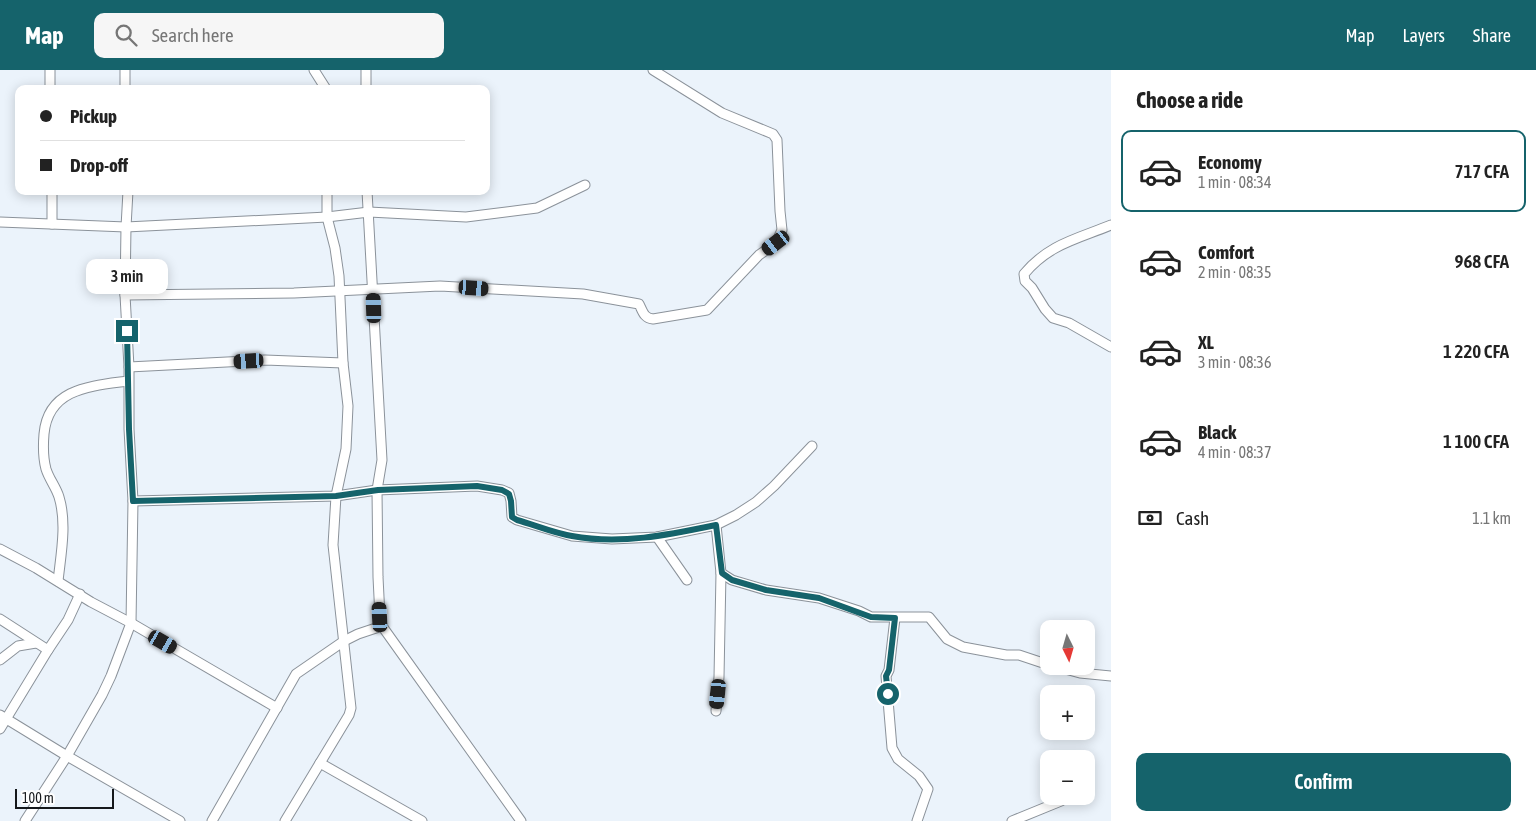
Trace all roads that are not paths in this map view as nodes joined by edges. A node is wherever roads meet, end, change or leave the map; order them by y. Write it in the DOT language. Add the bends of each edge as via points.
graph roads {
  1 [pos="50,70"];
  2 [pos="125,70"];
  3 [pos="314,70"];
  4 [pos="366,70"];
  5 [pos="653,70"];
  6 [pos="50,85"];
  7 [pos="125,85"];
  8 [pos="323,85"];
  9 [pos="366,85"];
  10 [pos="585,185"];
  11 [pos="52,195"];
  12 [pos="128,195"];
  13 [pos="328,195"];
  14 [pos="367,195"];
  15 [pos="369,212"];
  16 [pos="327,217"];
  17 [pos="0,222"];
  18 [pos="52,224"];
  19 [pos="1111,225"];
  20 [pos="126,227"];
  21 [pos="373,289"];
  22 [pos="340,290"];
  23 [pos="125,295"];
  24 [pos="1111,347"];
  25 [pos="343,363"];
  26 [pos="129,367"];
  27 [pos="128,381"];
  28 [pos="812,446"];
  29 [pos="378,490"];
  30 [pos="336,496"];
  31 [pos="133,501"];
  32 [pos="716,525"];
  33 [pos="657,537"];
  34 [pos="0,549"];
  35 [pos="722,573"];
  36 [pos="686,580"];
  37 [pos="58,581"];
  38 [pos="80,594"];
  39 [pos="895,618"];
  40 [pos="0,619"];
  41 [pos="131,623"];
  42 [pos="382,626"];
  43 [pos="344,641"];
  44 [pos="36,643"];
  45 [pos="48,650"];
  46 [pos="0,660"];
  47 [pos="1040,662"];
  48 [pos="1095,674"];
  49 [pos="1111,676"];
  50 [pos="277,708"];
  51 [pos="716,711"];
  52 [pos="4,716"];
  53 [pos="0,729"];
  54 [pos="66,756"];
  55 [pos="320,763"];
  56 [pos="1051,805"];
  57 [pos="25,821"];
  58 [pos="180,821"];
  59 [pos="212,821"];
  60 [pos="285,821"];
  61 [pos="422,821"];
  62 [pos="521,821"];
  63 [pos="917,821"];
  64 [pos="1012,821"];
  1 -- 6 [label="street"];
  2 -- 7 [label="street"];
  3 -- 8 [label="street"];
  4 -- 9 [label="street"];
  5 -- 21 [label="street" via="722,113 773,134 777,140 782,230 776,243 759,255 707,310 654,319 644,316 639,304 583,294 440,286"];
  10 -- 15 [label="street" via="537,208 504,213 466,217"];
  11 -- 18 [label="street"];
  12 -- 20 [label="street"];
  13 -- 16 [label="street"];
  14 -- 15 [label="street"];
  15 -- 16 [label="street"];
  15 -- 21 [label="street"];
  16 -- 20 [label="street"];
  16 -- 22 [label="street"];
  17 -- 18 [label="street"];
  18 -- 20 [label="street"];
  19 -- 24 [label="street" via="1060,244 1044,254 1024,274 1024,281 1054,318"];
  20 -- 23 [label="street"];
  21 -- 22 [label="street"];
  21 -- 29 [label="street" via="382,460"];
  22 -- 23 [label="street"];
  22 -- 25 [label="street"];
  23 -- 26 [label="street"];
  25 -- 26 [label="street" via="265,360"];
  25 -- 30 [label="street" via="348,418 346,449"];
  26 -- 27 [label="street"];
  27 -- 31 [label="street"];
  27 -- 37 [label="street" via="73,392 52,408 45,423 43,446 46,468 60,498 62,521"];
  28 -- 32 [label="street" via="756,502"];
  29 -- 30 [label="street"];
  29 -- 33 [label="street" via="477,486 502,490 509,494 512,517 517,520 572,536 612,539"];
  29 -- 42 [label="street" via="378,577"];
  30 -- 31 [label="street"];
  30 -- 43 [label="street" via="333,545"];
  31 -- 41 [label="street"];
  32 -- 33 [label="street"];
  32 -- 35 [label="street"];
  33 -- 36 [label="street"];
  34 -- 37 [label="street"];
  35 -- 39 [label="street" via="732,580 766,590 819,598 871,617"];
  35 -- 51 [label="street"];
  37 -- 38 [label="street"];
  38 -- 41 [label="street"];
  38 -- 45 [label="street"];
  39 -- 47 [label="street" via="929,617 947,639 963,647 1019,655"];
  39 -- 63 [label="street" via="886,676 892,748 928,789"];
  40 -- 44 [label="street"];
  41 -- 50 [label="street"];
  41 -- 54 [label="street" via="111,676"];
  42 -- 43 [label="street"];
  42 -- 62 [label="street"];
  43 -- 50 [label="street" via="296,674"];
  43 -- 55 [label="street" via="351,708"];
  44 -- 45 [label="street"];
  44 -- 46 [label="street" via="18,646"];
  45 -- 52 [label="street"];
  48 -- 49 [label="street"];
  50 -- 59 [label="street"];
  52 -- 53 [label="street"];
  52 -- 54 [label="street"];
  54 -- 57 [label="street"];
  54 -- 58 [label="street"];
  55 -- 60 [label="street"];
  55 -- 61 [label="street"];
  56 -- 64 [label="street"];
}
